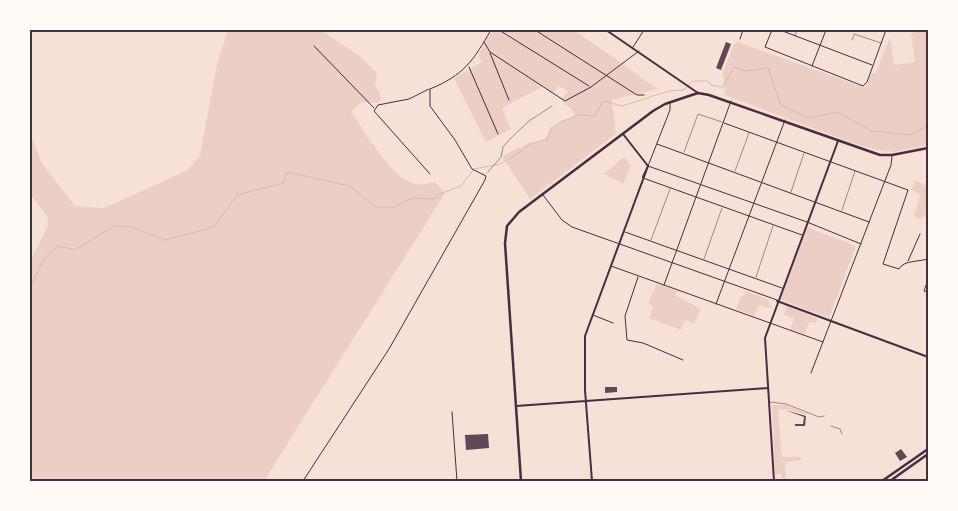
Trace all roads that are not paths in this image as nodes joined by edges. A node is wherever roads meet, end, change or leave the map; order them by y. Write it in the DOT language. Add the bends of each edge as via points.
graph roads {
  1 [pos="491,30"];
  2 [pos="499,30"];
  3 [pos="535,30"];
  4 [pos="606,30"];
  5 [pos="644,30"];
  6 [pos="743,30"];
  7 [pos="772,30"];
  8 [pos="780,30"];
  9 [pos="797,30"];
  10 [pos="826,30"];
  11 [pos="856,30"];
  12 [pos="886,30"];
  13 [pos="854,34"];
  14 [pos="795,36"];
  15 [pos="740,39"];
  16 [pos="852,40"];
  17 [pos="484,42"];
  18 [pos="881,43"];
  19 [pos="820,45"];
  20 [pos="314,46"];
  21 [pos="633,47"];
  22 [pos="638,51"];
  23 [pos="490,52"];
  24 [pos="469,66"];
  25 [pos="812,66"];
  26 [pos="873,66"];
  27 [pos="608,74"];
  28 [pos="591,87"];
  29 [pos="430,89"];
  30 [pos="698,93"];
  31 [pos="644,95"];
  32 [pos="509,100"];
  33 [pos="731,101"];
  34 [pos="670,102"];
  35 [pos="374,109"];
  36 [pos="785,120"];
  37 [pos="724,123"];
  38 [pos="750,132"];
  39 [pos="498,134"];
  40 [pos="622,134"];
  41 [pos="838,141"];
  42 [pos="657,144"];
  43 [pos="776,144"];
  44 [pos="928,148"];
  45 [pos="804,153"];
  46 [pos="684,154"];
  47 [pos="892,155"];
  48 [pos="829,162"];
  49 [pos="709,163"];
  50 [pos="648,166"];
  51 [pos="735,171"];
  52 [pos="855,171"];
  53 [pos="430,174"];
  54 [pos="643,178"];
  55 [pos="762,182"];
  56 [pos="885,182"];
  57 [pos="701,185"];
  58 [pos="670,187"];
  59 [pos="791,192"];
  60 [pos="542,195"];
  61 [pos="697,197"];
  62 [pos="814,202"];
  63 [pos="755,203"];
  64 [pos="722,206"];
  65 [pos="841,212"];
  66 [pos="750,216"];
  67 [pos="807,222"];
  68 [pos="870,222"];
  69 [pos="774,225"];
  70 [pos="623,231"];
  71 [pos="920,234"];
  72 [pos="802,235"];
  73 [pos="651,240"];
  74 [pos="619,244"];
  75 [pos="861,244"];
  76 [pos="678,250"];
  77 [pos="704,259"];
  78 [pos="928,259"];
  79 [pos="908,262"];
  80 [pos="673,263"];
  81 [pos="611,266"];
  82 [pos="730,269"];
  83 [pos="638,276"];
  84 [pos="755,278"];
  85 [pos="928,280"];
  86 [pos="726,282"];
  87 [pos="664,285"];
  88 [pos="782,288"];
  89 [pos="928,292"];
  90 [pos="777,301"];
  91 [pos="716,304"];
  92 [pos="592,315"];
  93 [pos="832,321"];
  94 [pos="613,323"];
  95 [pos="770,323"];
  96 [pos="585,336"];
  97 [pos="589,337"];
  98 [pos="824,342"];
  99 [pos="928,357"];
  100 [pos="683,360"];
  101 [pos="811,373"];
  102 [pos="768,388"];
  103 [pos="586,401"];
  104 [pos="769,402"];
  105 [pos="516,406"];
  106 [pos="452,412"];
  107 [pos="824,416"];
  108 [pos="831,426"];
  109 [pos="842,434"];
  110 [pos="928,449"];
  111 [pos="928,454"];
  112 [pos="917,456"];
  113 [pos="920,460"];
  114 [pos="907,464"];
  115 [pos="910,467"];
  116 [pos="303,481"];
  117 [pos="457,481"];
  118 [pos="521,481"];
  119 [pos="592,481"];
  120 [pos="774,481"];
  121 [pos="882,481"];
  122 [pos="890,481"];
  1 -- 17 [label="street"];
  2 -- 28 [label="street"];
  3 -- 27 [label="street"];
  4 -- 21 [label="street"];
  5 -- 21 [label="street"];
  6 -- 15 [label="street"];
  7 -- 25 [label="street" via="765,48"];
  8 -- 14 [label="street"];
  9 -- 14 [label="lane"];
  10 -- 19 [label="street"];
  11 -- 13 [label="lane"];
  12 -- 18 [label="street"];
  13 -- 16 [label="lane"];
  13 -- 18 [label="lane"];
  14 -- 19 [label="street"];
  17 -- 23 [label="street"];
  17 -- 24 [label="street"];
  18 -- 26 [label="street"];
  19 -- 25 [label="street"];
  19 -- 26 [label="street"];
  20 -- 35 [label="street"];
  21 -- 22 [label="street"];
  22 -- 27 [label="street"];
  22 -- 30 [label="street"];
  23 -- 28 [label="street" via="565,100"];
  23 -- 32 [label="street"];
  24 -- 29 [label="street"];
  24 -- 39 [label="street"];
  25 -- 26 [label="street" via="863,86"];
  27 -- 28 [label="street"];
  27 -- 31 [label="street" via="637,95"];
  29 -- 35 [label="street" via="409,99 385,102"];
  29 -- 116 [label="street" via="430,106 472,169 486,176 389,349"];
  30 -- 33 [label="main road"];
  30 -- 34 [label="main road"];
  33 -- 36 [label="main road"];
  33 -- 37 [label="street"];
  34 -- 40 [label="main road"];
  34 -- 42 [label="street"];
  35 -- 53 [label="street"];
  36 -- 41 [label="main road"];
  36 -- 43 [label="street"];
  37 -- 38 [label="street"];
  37 -- 46 [label="lane" via="698,114"];
  37 -- 49 [label="street"];
  38 -- 43 [label="street"];
  38 -- 51 [label="lane"];
  40 -- 50 [label="street"];
  40 -- 60 [label="main road"];
  41 -- 47 [label="main road" via="873,153"];
  41 -- 48 [label="street"];
  42 -- 46 [label="street"];
  42 -- 50 [label="street"];
  43 -- 45 [label="street"];
  43 -- 55 [label="street"];
  44 -- 47 [label="main road"];
  45 -- 48 [label="street"];
  45 -- 59 [label="lane"];
  46 -- 49 [label="street"];
  47 -- 56 [label="street"];
  48 -- 52 [label="street"];
  48 -- 62 [label="street"];
  49 -- 51 [label="street"];
  49 -- 57 [label="street"];
  50 -- 54 [label="street"];
  50 -- 57 [label="street"];
  51 -- 55 [label="street"];
  52 -- 56 [label="street"];
  52 -- 65 [label="lane"];
  54 -- 58 [label="street"];
  54 -- 70 [label="street"];
  55 -- 59 [label="street"];
  55 -- 63 [label="street"];
  56 -- 68 [label="street"];
  56 -- 79 [label="street" via="908,190 883,264 899,269"];
  57 -- 61 [label="street"];
  57 -- 63 [label="street"];
  58 -- 61 [label="street"];
  58 -- 73 [label="lane"];
  59 -- 62 [label="street"];
  60 -- 74 [label="street" via="568,224"];
  60 -- 105 [label="main road" via="513,218 505,235"];
  61 -- 64 [label="street"];
  61 -- 76 [label="street"];
  62 -- 65 [label="street"];
  62 -- 67 [label="street"];
  63 -- 66 [label="street"];
  63 -- 67 [label="street"];
  64 -- 66 [label="street"];
  64 -- 77 [label="lane"];
  65 -- 68 [label="street"];
  66 -- 69 [label="street"];
  66 -- 82 [label="street"];
  67 -- 72 [label="street"];
  67 -- 75 [label="street"];
  68 -- 75 [label="street"];
  69 -- 72 [label="street"];
  69 -- 84 [label="lane"];
  70 -- 73 [label="street"];
  70 -- 74 [label="street"];
  71 -- 79 [label="street"];
  72 -- 88 [label="street"];
  73 -- 76 [label="street"];
  74 -- 80 [label="street"];
  74 -- 81 [label="street"];
  75 -- 93 [label="street"];
  76 -- 77 [label="street"];
  76 -- 80 [label="street"];
  77 -- 82 [label="street"];
  78 -- 79 [label="street"];
  80 -- 86 [label="street"];
  80 -- 87 [label="street"];
  81 -- 83 [label="street"];
  81 -- 92 [label="street"];
  82 -- 84 [label="street"];
  82 -- 86 [label="street"];
  83 -- 87 [label="street"];
  83 -- 100 [label="street" via="625,316 627,340"];
  84 -- 88 [label="street"];
  85 -- 89 [label="street" via="925,290"];
  86 -- 90 [label="street"];
  86 -- 91 [label="street"];
  87 -- 91 [label="street"];
  88 -- 90 [label="street"];
  90 -- 93 [label="street"];
  90 -- 95 [label="street"];
  91 -- 95 [label="street"];
  92 -- 94 [label="street"];
  92 -- 96 [label="street"];
  93 -- 98 [label="street"];
  93 -- 99 [label="street"];
  95 -- 98 [label="street"];
  95 -- 102 [label="street" via="764,344"];
  96 -- 97 [label="street"];
  96 -- 103 [label="street"];
  98 -- 101 [label="street"];
  102 -- 103 [label="street"];
  102 -- 104 [label="street"];
  103 -- 105 [label="street"];
  103 -- 119 [label="street"];
  104 -- 107 [label="lane"];
  104 -- 120 [label="street"];
  105 -- 118 [label="main road"];
  106 -- 117 [label="street"];
  108 -- 109 [label="lane" via="840,429"];
  110 -- 112 [label="main road"];
  111 -- 113 [label="main road"];
  112 -- 113 [label="main road"];
  112 -- 114 [label="main road"];
  113 -- 115 [label="main road"];
  114 -- 115 [label="main road"];
  114 -- 121 [label="main road"];
  115 -- 122 [label="main road"];
}
